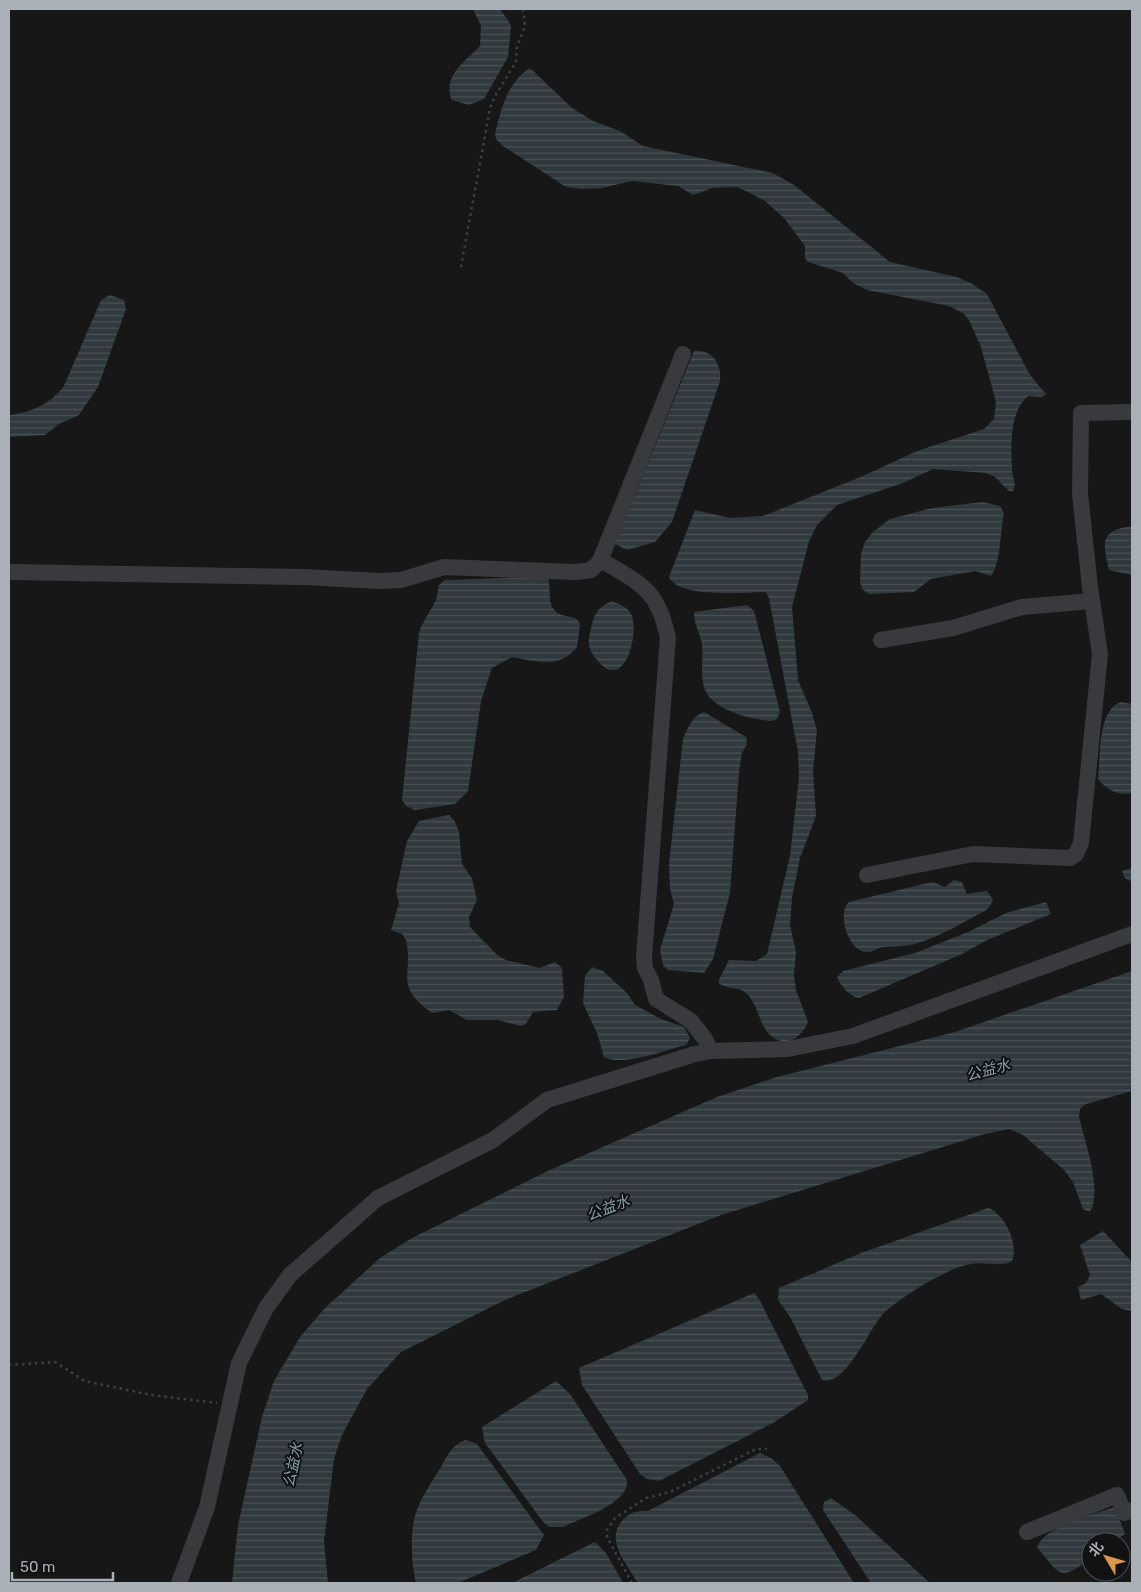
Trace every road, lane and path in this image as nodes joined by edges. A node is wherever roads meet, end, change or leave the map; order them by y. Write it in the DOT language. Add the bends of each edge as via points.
graph roads {
  1 [pos="523,9"];
  2 [pos="461,267"];
  3 [pos="683,354"];
  4 [pos="1132,412"];
  5 [pos="601,560"];
  6 [pos="9,572"];
  7 [pos="1092,601"];
  8 [pos="881,640"];
  9 [pos="867,875"];
  10 [pos="1132,934"];
  11 [pos="711,1051"];
  12 [pos="9,1365"];
  13 [pos="228,1406"];
  14 [pos="767,1449"];
  15 [pos="1132,1510"];
  16 [pos="1027,1532"];
  17 [pos="179,1583"];
  18 [pos="632,1583"];
  1 -- 2 [label="path" via="525,26 517,47 516,62 490,108"];
  3 -- 5 [label="street"];
  4 -- 7 [label="street" via="1081,413 1080,494"];
  5 -- 6 [label="street" via="585,572 444,567 401,580 380,581 304,576"];
  5 -- 11 [label="street" via="652,596 668,637 646,905 645,968 656,999 691,1022"];
  7 -- 8 [label="street" via="1022,607 953,628"];
  7 -- 9 [label="street" via="1100,654 1081,844 1076,854 1070,858 974,854"];
  10 -- 11 [label="street" via="853,1036 788,1049"];
  11 -- 13 [label="street" via="547,1100 493,1140 378,1198 343,1226 280,1286 239,1363"];
  12 -- 13 [label="path" via="55,1362 85,1382"];
  13 -- 17 [label="street" via="207,1507"];
  14 -- 18 [label="path" via="756,1449 670,1492 646,1498 615,1518 607,1537"];
  15 -- 16 [label="street" via="1124,1513 1118,1495"];
}
